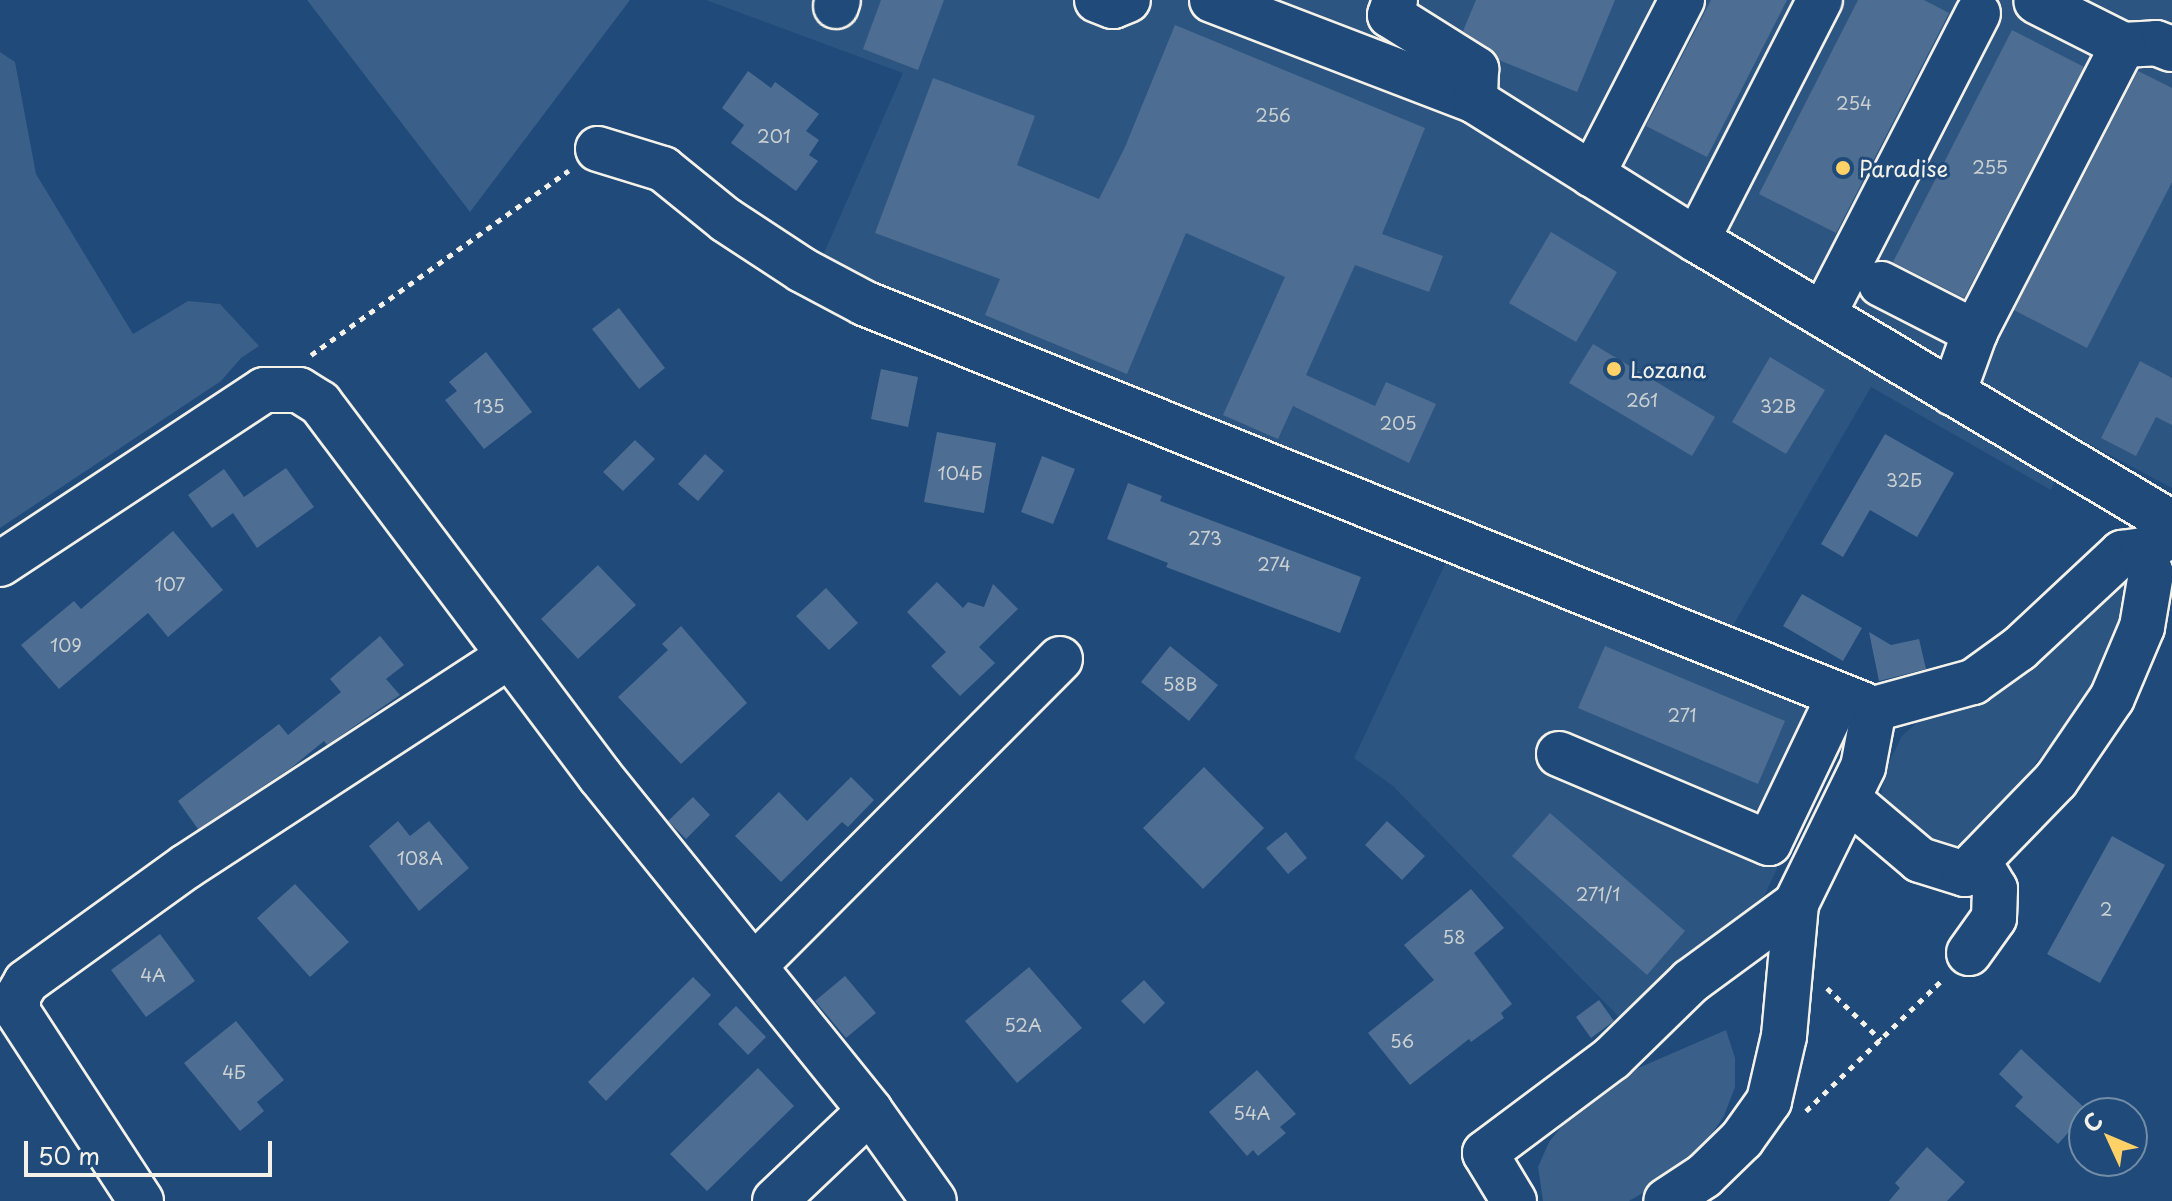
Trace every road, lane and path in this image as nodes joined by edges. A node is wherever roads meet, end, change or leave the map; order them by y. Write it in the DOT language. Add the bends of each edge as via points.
graph roads {
  1 [pos="1098,0"];
  2 [pos="1128,0"];
  3 [pos="1212,0"];
  4 [pos="1395,0"];
  5 [pos="1682,0"];
  6 [pos="1820,0"];
  7 [pos="2036,1"];
  8 [pos="1978,13"];
  9 [pos="2123,45"];
  10 [pos="2172,49"];
  11 [pos="1475,101"];
  12 [pos="598,149"];
  13 [pos="1592,175"];
  14 [pos="1697,240"];
  15 [pos="1881,284"];
  16 [pos="1823,315"];
  17 [pos="1975,332"];
  18 [pos="299,390"];
  19 [pos="1953,393"];
  20 [pos="2162,536"];
  21 [pos="0,564"];
  22 [pos="509,656"];
  23 [pos="1060,659"];
  24 [pos="1857,703"];
  25 [pos="1559,754"];
  26 [pos="1848,799"];
  27 [pos="1978,861"];
  28 [pos="1796,904"];
  29 [pos="1969,953"];
  30 [pos="755,965"];
  31 [pos="1790,974"];
  32 [pos="1881,1040"];
  33 [pos="870,1111"];
  34 [pos="1802,1115"];
  35 [pos="141,1201"];
  36 [pos="775,1201"];
  37 [pos="934,1201"];
  38 [pos="1514,1201"];
  39 [pos="1666,1201"];
  1 -- 2 [label="street" via="1113,6"];
  3 -- 11 [label="street"];
  4 -- 11 [label="street" via="1390,15 1476,69"];
  5 -- 13 [label="street"];
  6 -- 14 [label="street"];
  7 -- 9 [label="street"];
  8 -- 16 [label="street"];
  9 -- 10 [label="street" via="2156,43"];
  9 -- 17 [label="street"];
  11 -- 13 [label="street"];
  12 -- 18 [label="path" via="312,353"];
  12 -- 24 [label="street" via="663,169 726,220 864,303"];
  13 -- 14 [label="street"];
  14 -- 16 [label="street"];
  15 -- 17 [label="street"];
  16 -- 19 [label="street"];
  17 -- 19 [label="street"];
  18 -- 21 [label="street" via="264,390"];
  18 -- 22 [label="street" via="335,421"];
  19 -- 20 [label="street"];
  20 -- 24 [label="street" via="2122,553 2019,649 1973,682"];
  20 -- 27 [label="street" via="2142,627 2112,698 2056,780"];
  22 -- 30 [label="street"];
  22 -- 35 [label="street" via="187,866 26,982 18,996 18,1012"];
  23 -- 30 [label="street"];
  24 -- 25 [label="street" via="1769,843"];
  24 -- 26 [label="street" via="1863,767"];
  26 -- 27 [label="street" via="1920,860 1965,874"];
  26 -- 28 [label="street"];
  27 -- 29 [label="street" via="1995,889 1994,918"];
  28 -- 31 [label="street"];
  28 -- 38 [label="street" via="1691,981 1612,1058 1485,1153"];
  29 -- 32 [label="path"];
  30 -- 33 [label="street"];
  31 -- 32 [label="path" via="1821,982"];
  31 -- 39 [label="street" via="1784,1036 1769,1101 1742,1139 1704,1176"];
  32 -- 34 [label="path"];
  33 -- 36 [label="street"];
  33 -- 37 [label="street"];
}
